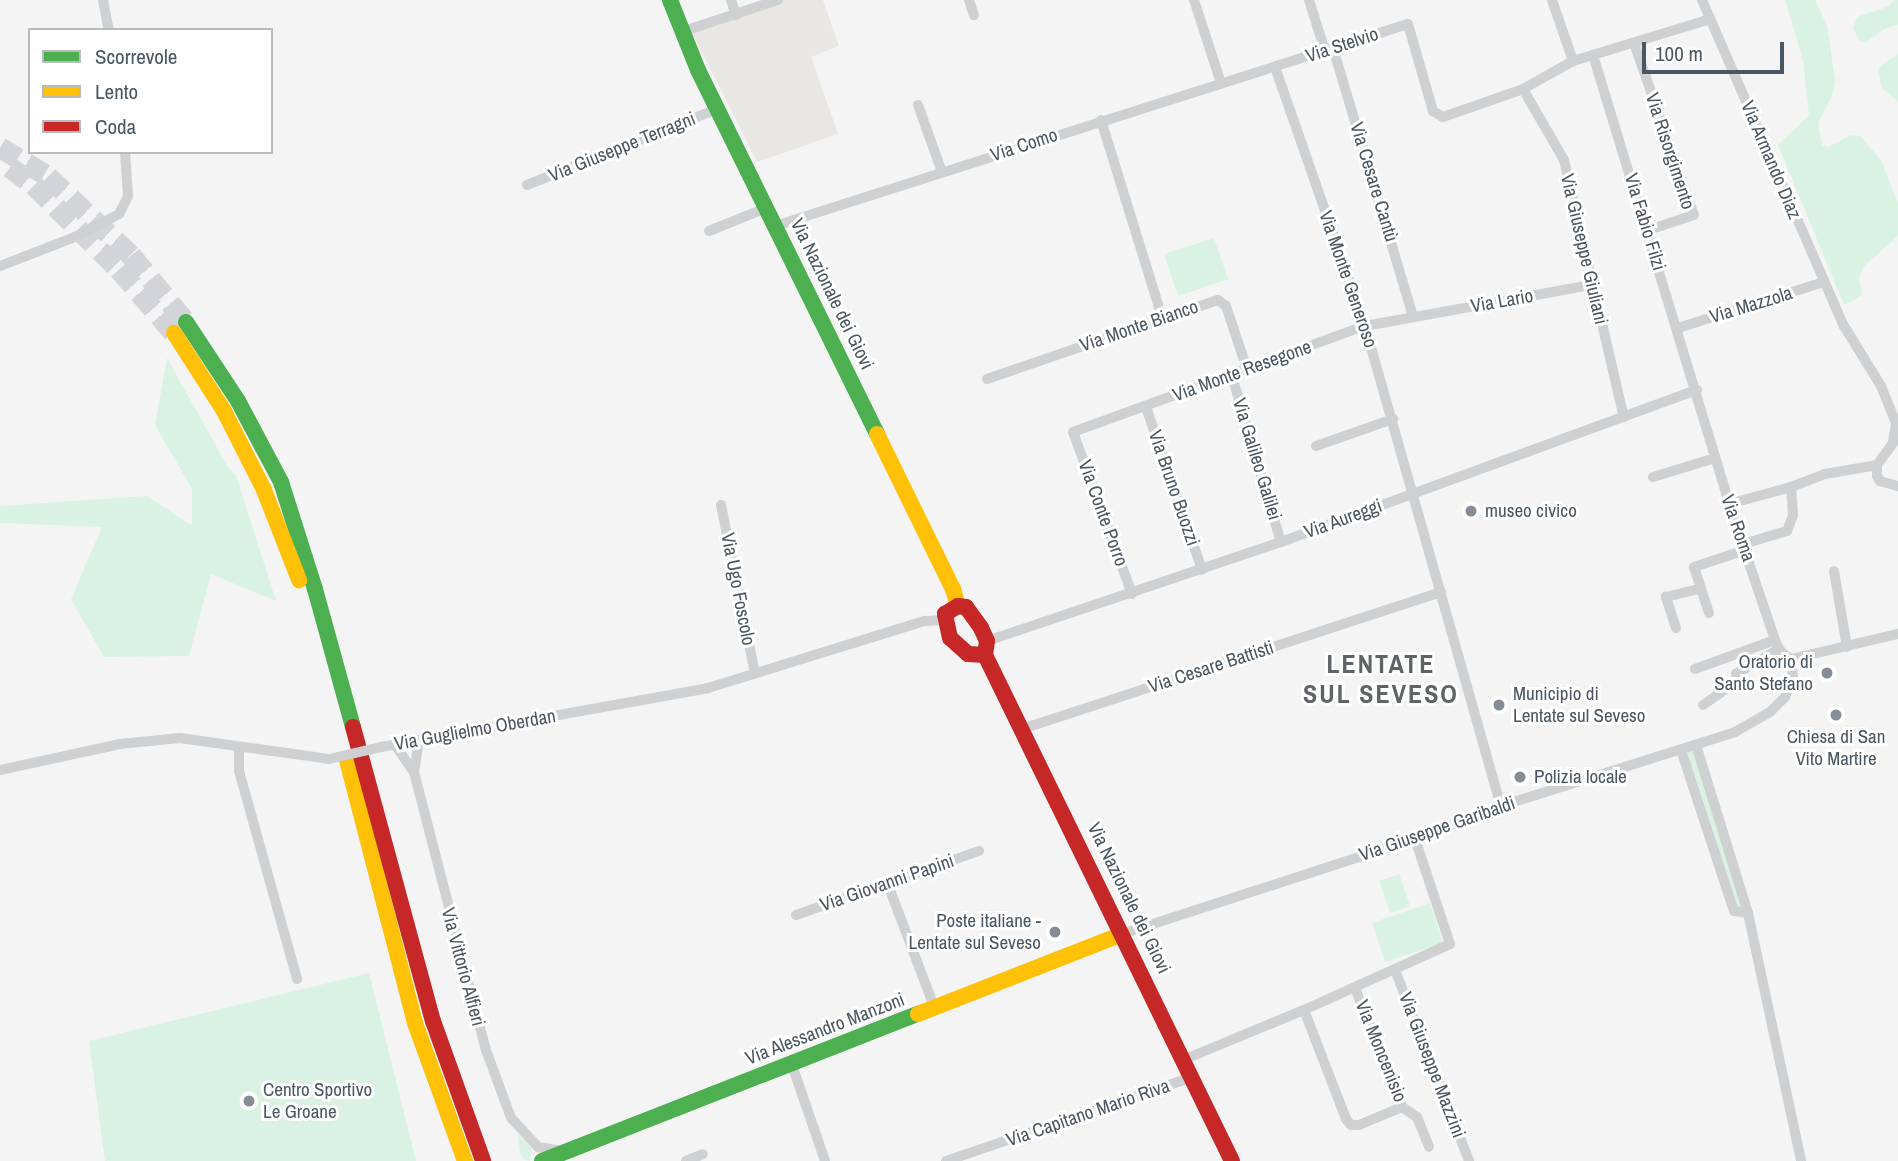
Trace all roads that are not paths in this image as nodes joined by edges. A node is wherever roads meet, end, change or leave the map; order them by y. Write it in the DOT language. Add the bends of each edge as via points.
graph roads {
  1 [pos="103,0"];
  2 [pos="670,0"];
  3 [pos="731,0"];
  4 [pos="778,0"];
  5 [pos="969,0"];
  6 [pos="1194,0"];
  7 [pos="1308,0"];
  8 [pos="1552,0"];
  9 [pos="1702,0"];
  10 [pos="736,15"];
  11 [pos="974,15"];
  12 [pos="1710,19"];
  13 [pos="109,28"];
  14 [pos="681,32"];
  15 [pos="1634,43"];
  16 [pos="1329,49"];
  17 [pos="1593,55"];
  18 [pos="1573,61"];
  19 [pos="1275,66"];
  20 [pos="1221,83"];
  21 [pos="1523,89"];
  22 [pos="918,105"];
  23 [pos="717,109"];
  24 [pos="1101,120"];
  25 [pos="125,154"];
  26 [pos="942,172"];
  27 [pos="527,185"];
  28 [pos="766,208"];
  29 [pos="775,226"];
  30 [pos="1648,230"];
  31 [pos="709,231"];
  32 [pos="0,266"];
  33 [pos="1824,282"];
  34 [pos="1591,285"];
  35 [pos="1413,316"];
  36 [pos="1162,317"];
  37 [pos="1365,326"];
  38 [pos="1678,328"];
  39 [pos="1247,369"];
  40 [pos="1232,376"];
  41 [pos="987,379"];
  42 [pos="1697,390"];
  43 [pos="1146,407"];
  44 [pos="1624,417"];
  45 [pos="1393,419"];
  46 [pos="1073,432"];
  47 [pos="1316,446"];
  48 [pos="1714,458"];
  49 [pos="1877,465"];
  50 [pos="1653,477"];
  51 [pos="1898,485"];
  52 [pos="1791,487"];
  53 [pos="1414,493"];
  54 [pos="1729,504"];
  55 [pos="721,505"];
  56 [pos="1281,542"];
  57 [pos="1743,543"];
  58 [pos="1202,570"];
  59 [pos="1834,570"];
  60 [pos="1701,588"];
  61 [pos="1441,592"];
  62 [pos="1132,594"];
  63 [pos="958,606"];
  64 [pos="1709,613"];
  65 [pos="944,620"];
  66 [pos="1676,628"];
  67 [pos="1898,634"];
  68 [pos="1777,644"];
  69 [pos="1847,647"];
  70 [pos="986,648"];
  71 [pos="1791,659"];
  72 [pos="1695,669"];
  73 [pos="755,674"];
  74 [pos="1703,705"];
  75 [pos="1022,729"];
  76 [pos="419,740"];
  77 [pos="395,745"];
  78 [pos="1696,746"];
  79 [pos="239,748"];
  80 [pos="1681,750"];
  81 [pos="0,770"];
  82 [pos="414,772"];
  83 [pos="1501,806"];
  84 [pos="1415,839"];
  85 [pos="979,851"];
  86 [pos="887,882"];
  87 [pos="1748,913"];
  88 [pos="796,915"];
  89 [pos="1122,934"];
  90 [pos="1395,970"];
  91 [pos="298,979"];
  92 [pos="1355,988"];
  93 [pos="935,1009"];
  94 [pos="1304,1010"];
  95 [pos="1183,1060"];
  96 [pos="792,1065"];
  97 [pos="1190,1078"];
  98 [pos="1402,1107"];
  99 [pos="1429,1147"];
  100 [pos="573,1149"];
  101 [pos="703,1154"];
  102 [pos="950,1160"];
  103 [pos="465,1161"];
  104 [pos="483,1161"];
  105 [pos="542,1161"];
  106 [pos="686,1161"];
  107 [pos="825,1161"];
  108 [pos="1232,1161"];
  109 [pos="1469,1161"];
  110 [pos="1801,1161"];
  1 -- 13 [label="street"];
  2 -- 14 [label="main road, Via Nazionale dei Giovi"];
  3 -- 10 [label="street"];
  4 -- 10 [label="street"];
  5 -- 11 [label="street"];
  6 -- 20 [label="street"];
  7 -- 16 [label="street, Via Cesare Cantù"];
  8 -- 18 [label="street"];
  9 -- 12 [label="street, Via Armando Diaz"];
  10 -- 14 [label="street"];
  12 -- 15 [label="street"];
  12 -- 33 [label="street, Via Armando Diaz"];
  14 -- 23 [label="main road, Via Nazionale dei Giovi"];
  15 -- 17 [label="street"];
  15 -- 30 [label="street, Via Risorgimento" via="1694,215"];
  16 -- 19 [label="street, Via Stelvio"];
  16 -- 21 [label="street, Via Stelvio" via="1408,24 1436,116 1449,116"];
  16 -- 35 [label="street, Via Cesare Cantù"];
  17 -- 18 [label="street"];
  17 -- 30 [label="street, Via Fabio Filzi"];
  18 -- 21 [label="street"];
  19 -- 20 [label="street, Via Como"];
  19 -- 37 [label="street, Via Monte Generoso"];
  20 -- 24 [label="street, Via Como"];
  21 -- 34 [label="street, Via Giuseppe Giuliani" via="1564,160"];
  22 -- 26 [label="street"];
  23 -- 27 [label="street, Via Giuseppe Terragni"];
  23 -- 28 [label="main road, Via Nazionale dei Giovi"];
  24 -- 26 [label="street, Via Como"];
  24 -- 36 [label="street"];
  25 -- 32 [label="street" via="128,196 120,214"];
  26 -- 29 [label="street, Via Como"];
  28 -- 29 [label="main road, Via Nazionale dei Giovi"];
  28 -- 31 [label="street"];
  29 -- 63 [label="main road, Via Nazionale dei Giovi"];
  30 -- 38 [label="street, Via Fabio Filzi"];
  33 -- 38 [label="street, Via Mazzola"];
  33 -- 49 [label="street, Via Armando Diaz" via="1896,423 1893,443"];
  34 -- 35 [label="street, Via Lario"];
  34 -- 44 [label="street, Via Giuseppe Giuliani"];
  35 -- 37 [label="street, Via Monte Resegone"];
  36 -- 39 [label="street, Via Monte Bianco" via="1218,300 1226,306"];
  36 -- 41 [label="street, Via Monte Bianco"];
  37 -- 39 [label="street, Via Monte Resegone"];
  37 -- 45 [label="street, Via Monte Generoso"];
  38 -- 42 [label="street, Via Fabio Filzi"];
  39 -- 40 [label="street, Via Monte Resegone"];
  40 -- 43 [label="street, Via Monte Resegone"];
  40 -- 56 [label="street, Via Galileo Galilei"];
  42 -- 44 [label="street, Via Aureggi"];
  42 -- 48 [label="street, Via Roma"];
  43 -- 46 [label="street, Via Monte Resegone"];
  43 -- 58 [label="street, Via Bruno Buozzi"];
  44 -- 53 [label="street, Via Aureggi"];
  45 -- 47 [label="street"];
  45 -- 53 [label="street, Via Monte Generoso"];
  46 -- 62 [label="street, Via Conte Porro"];
  48 -- 50 [label="street"];
  48 -- 54 [label="street, Via Roma"];
  49 -- 51 [label="street" via="1880,481"];
  49 -- 52 [label="street" via="1825,474"];
  52 -- 54 [label="street"];
  52 -- 57 [label="street" via="1793,514 1787,531"];
  53 -- 56 [label="street, Via Aureggi"];
  53 -- 61 [label="street, Via Monte Generoso"];
  54 -- 57 [label="street, Via Roma"];
  55 -- 73 [label="street, Via Ugo Foscolo"];
  56 -- 58 [label="street, Via Aureggi"];
  57 -- 60 [label="street" via="1694,567"];
  57 -- 68 [label="street, Via Roma"];
  58 -- 62 [label="street, Via Aureggi"];
  59 -- 69 [label="street"];
  60 -- 64 [label="street"];
  60 -- 66 [label="street" via="1666,597"];
  61 -- 75 [label="street, Via Cesare Battisti"];
  61 -- 83 [label="street, Via Monte Generoso"];
  62 -- 70 [label="street, Via Aureggi"];
  63 -- 65 [label="main road" via="947,610"];
  63 -- 70 [label="main road, Via Nazionale dei Giovi" via="971,614"];
  65 -- 70 [label="main road" via="956,646 974,656"];
  65 -- 73 [label="street, Via Guglielmo Oberdan" via="925,621"];
  67 -- 69 [label="street"];
  68 -- 71 [label="street"];
  68 -- 72 [label="street"];
  68 -- 74 [label="street" via="1736,674 1739,680"];
  69 -- 71 [label="street"];
  70 -- 75 [label="main road, Via Nazionale dei Giovi"];
  71 -- 78 [label="street, Via Giuseppe Garibaldi" via="1793,678 1785,697 1751,724"];
  73 -- 76 [label="street, Via Guglielmo Oberdan" via="708,688"];
  75 -- 89 [label="main road, Via Nazionale dei Giovi"];
  76 -- 77 [label="street, Via Guglielmo Oberdan"];
  76 -- 82 [label="street"];
  77 -- 79 [label="street, Via Guglielmo Oberdan, bridge" via="329,759"];
  77 -- 82 [label="street, Via Vittorio Alfieri"];
  78 -- 80 [label="street, Via Giuseppe Garibaldi"];
  78 -- 87 [label="street"];
  79 -- 81 [label="street, Via Guglielmo Oberdan" via="201,739 152,739"];
  79 -- 91 [label="street" via="239,771"];
  80 -- 83 [label="street, Via Giuseppe Garibaldi"];
  80 -- 87 [label="street" via="1734,911"];
  82 -- 100 [label="street, Via Vittorio Alfieri" via="486,1050 511,1118 538,1147"];
  83 -- 84 [label="street, Via Giuseppe Garibaldi"];
  84 -- 89 [label="street, Via Giuseppe Garibaldi"];
  84 -- 90 [label="street" via="1450,944"];
  85 -- 86 [label="street, Via Giovanni Papini"];
  86 -- 88 [label="street, Via Giovanni Papini"];
  86 -- 93 [label="street"];
  87 -- 110 [label="street"];
  89 -- 93 [label="main road, Via Alessandro Manzoni"];
  89 -- 95 [label="main road, Via Nazionale dei Giovi"];
  90 -- 92 [label="street"];
  90 -- 109 [label="street, Via Giuseppe Mazzini"];
  92 -- 94 [label="street"];
  92 -- 98 [label="street, Via Moncenisio"];
  93 -- 96 [label="main road, Via Alessandro Manzoni"];
  94 -- 95 [label="street"];
  94 -- 98 [label="street" via="1351,1125"];
  95 -- 97 [label="main road, Via Nazionale dei Giovi"];
  96 -- 100 [label="main road, Via Alessandro Manzoni"];
  96 -- 107 [label="street"];
  97 -- 102 [label="street, Via Capitano Mario Riva"];
  97 -- 108 [label="main road, Via Nazionale dei Giovi"];
  98 -- 99 [label="street, Via Moncenisio" via="1417,1117"];
  100 -- 105 [label="main road, Via Alessandro Manzoni"];
  101 -- 106 [label="street"];
  103 -- 104 [label="main road" via="415,1023 303,591 264,490 180,328 238,401 281,482 316,589 433,1021"];
}
